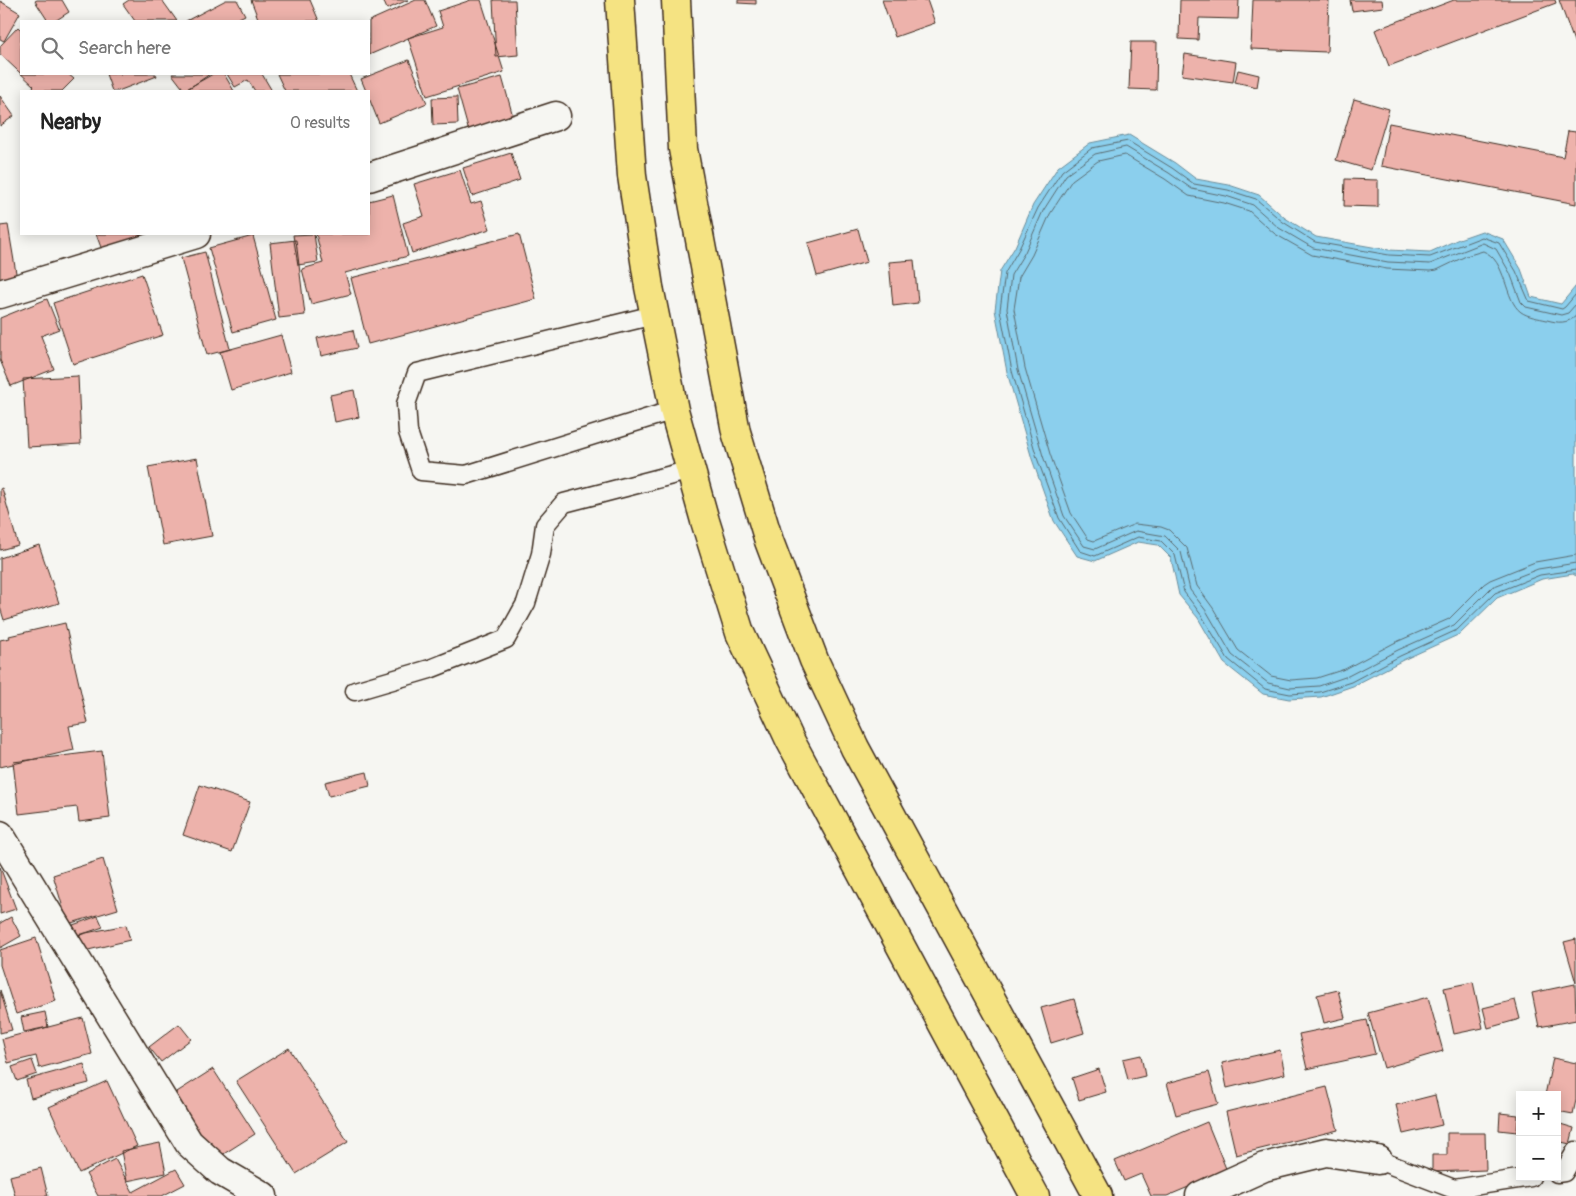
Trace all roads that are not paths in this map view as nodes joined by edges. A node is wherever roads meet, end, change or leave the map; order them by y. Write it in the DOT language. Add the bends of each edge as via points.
graph roads {
  1 [pos="620,0"];
  2 [pos="676,0"];
  3 [pos="556,116"];
  4 [pos="370,177"];
  5 [pos="193,235"];
  6 [pos="0,294"];
  7 [pos="654,314"];
  8 [pos="674,410"];
  9 [pos="691,470"];
  10 [pos="355,691"];
  11 [pos="0,835"];
  12 [pos="1576,1151"];
  13 [pos="1378,1160"];
  14 [pos="1561,1172"];
  15 [pos="1516,1179"];
  16 [pos="263,1196"];
  17 [pos="1035,1196"];
  18 [pos="1098,1196"];
  19 [pos="1200,1196"];
  1 -- 7 [label="highway" via="632,176"];
  2 -- 18 [label="highway" via="683,149 736,432 769,541 814,660 855,748"];
  3 -- 4 [label="street"];
  5 -- 6 [label="street"];
  7 -- 8 [label="highway"];
  7 -- 8 [label="lane" via="417,373 406,404 408,432 421,471 466,475"];
  8 -- 9 [label="highway"];
  9 -- 10 [label="lane" via="564,503 545,526 541,554 526,602 506,639 430,669"];
  9 -- 17 [label="highway" via="740,633 790,740"];
  11 -- 16 [label="street" via="189,1143 220,1171"];
  12 -- 14 [label="lane"];
  13 -- 15 [label="lane" via="1454,1189"];
  13 -- 19 [label="street" via="1326,1152 1264,1167"];
}
